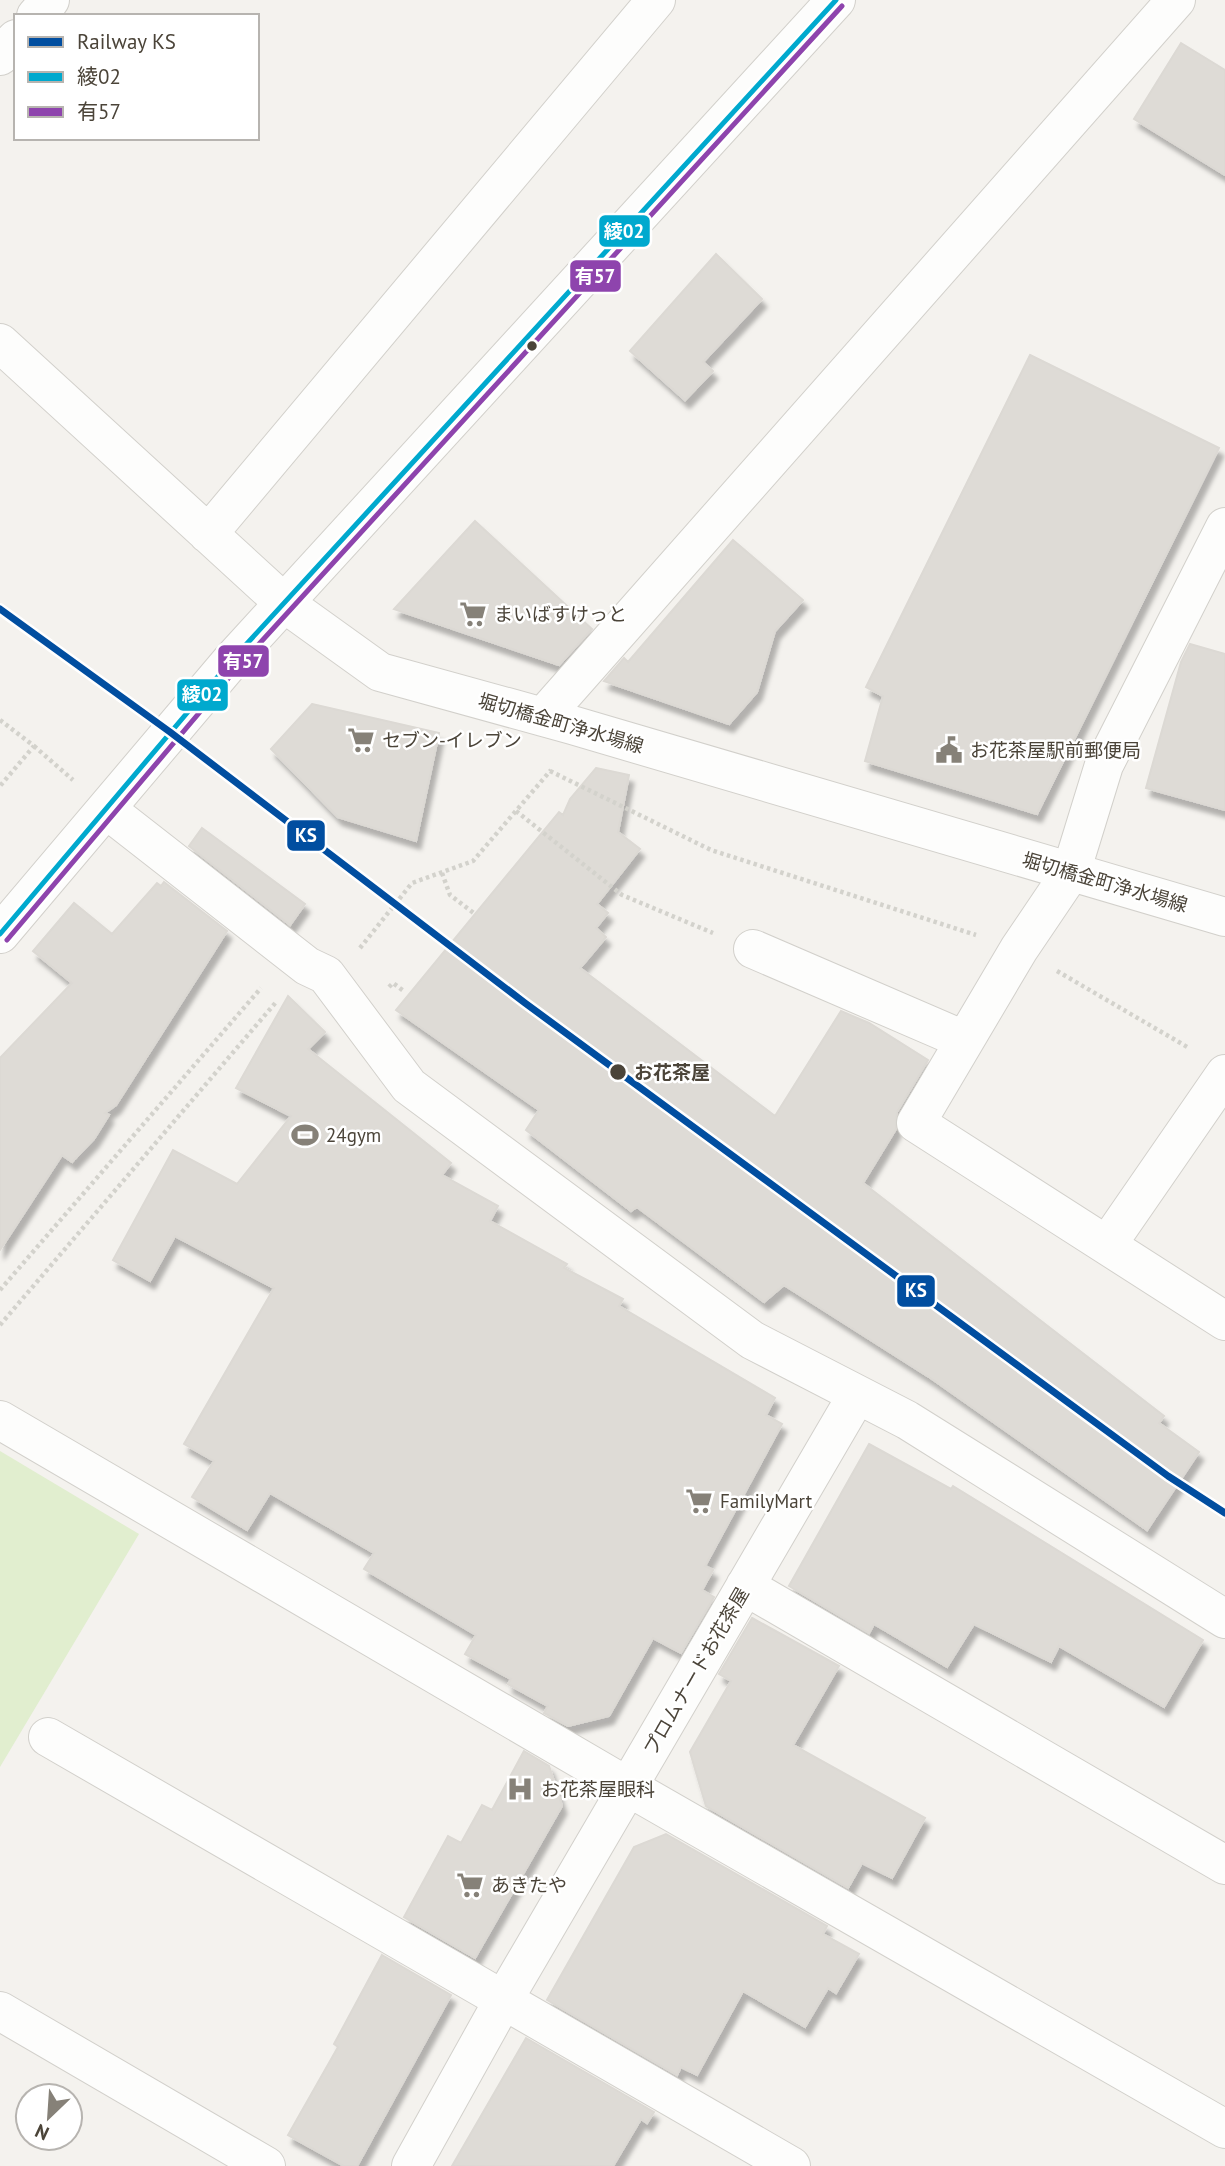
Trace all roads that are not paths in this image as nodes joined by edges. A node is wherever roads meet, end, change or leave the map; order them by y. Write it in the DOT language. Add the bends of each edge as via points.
graph roads {
  1 [pos="50,0"];
  2 [pos="656,0"];
  3 [pos="836,0"];
  4 [pos="1176,0"];
  5 [pos="38,14"];
  6 [pos="14,40"];
  7 [pos="0,56"];
  8 [pos="0,343"];
  9 [pos="1225,527"];
  10 [pos="208,534"];
  11 [pos="284,603"];
  12 [pos="558,721"];
  13 [pos="106,809"];
  14 [pos="1072,872"];
  15 [pos="1225,917"];
  16 [pos="0,934"];
  17 [pos="753,949"];
  18 [pos="964,1040"];
  19 [pos="1225,1074"];
  20 [pos="1107,1245"];
  21 [pos="1225,1321"];
  22 [pos="856,1395"];
  23 [pos="0,1420"];
  24 [pos="745,1586"];
  25 [pos="1225,1619"];
  26 [pos="48,1737"];
  27 [pos="630,1788"];
  28 [pos="1225,1865"];
  29 [pos="504,1998"];
  30 [pos="0,2011"];
  31 [pos="1225,2129"];
  32 [pos="266,2166"];
  33 [pos="411,2166"];
  34 [pos="791,2166"];
  1 -- 5 [label="street"];
  2 -- 10 [label="street"];
  3 -- 11 [label="street"];
  4 -- 12 [label="street"];
  6 -- 7 [label="street"];
  8 -- 10 [label="street, 堀切橋金町浄水場線"];
  9 -- 14 [label="street" via="1104,765"];
  10 -- 11 [label="street, 堀切橋金町浄水場線"];
  11 -- 12 [label="street, 堀切橋金町浄水場線" via="380,672"];
  11 -- 13 [label="street"];
  12 -- 14 [label="street, 堀切橋金町浄水場線"];
  13 -- 16 [label="street"];
  13 -- 22 [label="street" via="308,965 410,1086 752,1340"];
  14 -- 15 [label="street, 堀切橋金町浄水場線"];
  14 -- 18 [label="street"];
  17 -- 18 [label="street"];
  18 -- 20 [label="street" via="916,1123"];
  19 -- 20 [label="street"];
  20 -- 21 [label="street"];
  22 -- 24 [label="street, プロムナードお花茶屋"];
  22 -- 25 [label="street" via="918,1427"];
  23 -- 27 [label="street"];
  24 -- 27 [label="street, プロムナードお花茶屋"];
  24 -- 28 [label="street"];
  26 -- 29 [label="street"];
  27 -- 29 [label="street, プロムナードお花茶屋"];
  27 -- 31 [label="street"];
  29 -- 33 [label="street, プロムナードお花茶屋"];
  29 -- 34 [label="street"];
  30 -- 32 [label="street"];
}
